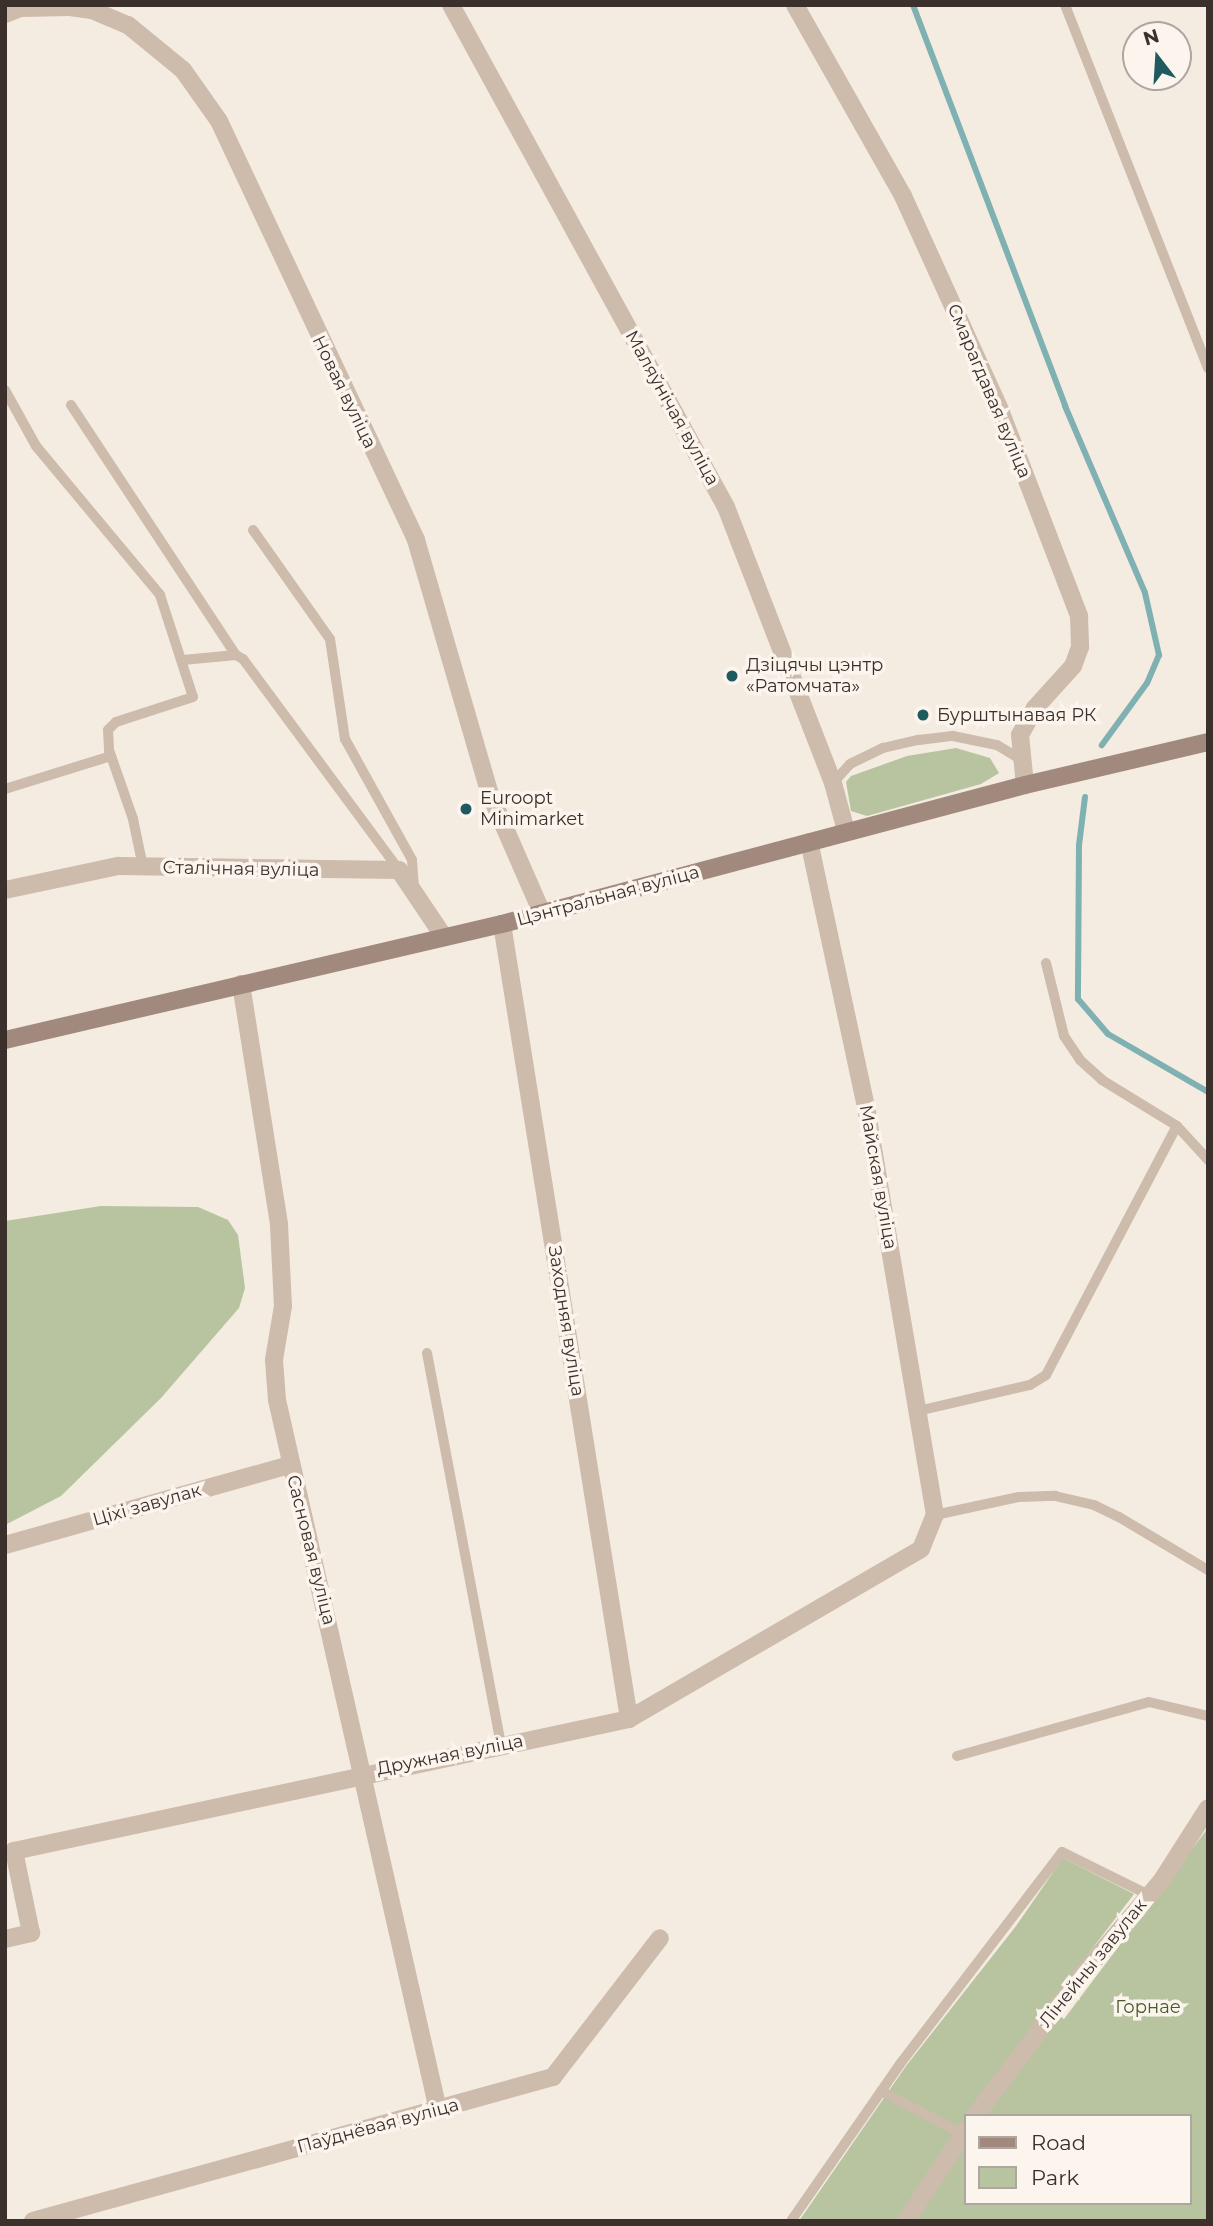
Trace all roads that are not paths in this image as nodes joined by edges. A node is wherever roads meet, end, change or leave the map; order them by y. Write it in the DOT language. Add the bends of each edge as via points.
graph roads {
  1 [pos="451,5"];
  2 [pos="795,5"];
  3 [pos="1065,5"];
  4 [pos="5,14"];
  5 [pos="1208,368"];
  6 [pos="5,390"];
  7 [pos="71,405"];
  8 [pos="253,530"];
  9 [pos="236,655"];
  10 [pos="183,660"];
  11 [pos="1208,742"];
  12 [pos="111,756"];
  13 [pos="1019,758"];
  14 [pos="833,783"];
  15 [pos="1025,785"];
  16 [pos="5,789"];
  17 [pos="846,831"];
  18 [pos="809,842"];
  19 [pos="143,867"];
  20 [pos="399,870"];
  21 [pos="5,890"];
  22 [pos="414,891"];
  23 [pos="542,914"];
  24 [pos="502,923"];
  25 [pos="444,937"];
  26 [pos="1046,963"];
  27 [pos="241,984"];
  28 [pos="5,1040"];
  29 [pos="1177,1126"];
  30 [pos="1208,1160"];
  31 [pos="427,1353"];
  32 [pos="918,1411"];
  33 [pos="290,1465"];
  34 [pos="935,1515"];
  35 [pos="5,1545"];
  36 [pos="1208,1570"];
  37 [pos="1208,1716"];
  38 [pos="629,1719"];
  39 [pos="501,1745"];
  40 [pos="957,1756"];
  41 [pos="362,1773"];
  42 [pos="1208,1808"];
  43 [pos="1150,1895"];
  44 [pos="660,1938"];
  45 [pos="5,1940"];
  46 [pos="881,2091"];
  47 [pos="438,2110"];
  48 [pos="977,2114"];
  49 [pos="964,2132"];
  50 [pos="964,2134"];
  51 [pos="33,2221"];
  52 [pos="791,2221"];
  53 [pos="906,2221"];
  1 -- 14 [label="street, Маляўнічая вуліца" via="726,507"];
  2 -- 13 [label="street, Смарагдавая вуліца" via="902,196 1000,410 1079,615 1080,647 1073,666 1035,708 1020,735"];
  3 -- 5 [label="lane"];
  4 -- 23 [label="street, Новая вуліца" via="21,8 70,7 92,10 128,25 183,70 219,121 416,540 491,794"];
  6 -- 10 [label="lane" via="36,446 160,595"];
  7 -- 9 [label="lane"];
  8 -- 22 [label="lane" via="330,639 345,739 412,860"];
  9 -- 10 [label="lane"];
  9 -- 20 [label="lane" via="263,684"];
  10 -- 12 [label="lane" via="193,697 116,722 108,730"];
  11 -- 15 [label="street, Цэнтральная вуліца"];
  12 -- 16 [label="lane"];
  12 -- 19 [label="lane" via="133,819"];
  13 -- 14 [label="lane" via="997,745 953,736 919,740 883,748 850,764"];
  13 -- 15 [label="street, Смарагдавая вуліца"];
  14 -- 17 [label="street, Маляўнічая вуліца"];
  15 -- 17 [label="street, Цэнтральная вуліца"];
  17 -- 18 [label="street, Цэнтральная вуліца"];
  18 -- 23 [label="street, Цэнтральная вуліца"];
  18 -- 32 [label="street, Майская вуліца" via="866,1107"];
  19 -- 20 [label="street, Сталічная вуліца"];
  19 -- 21 [label="street, Сталічная вуліца" via="91,869"];
  20 -- 22 [label="street"];
  22 -- 25 [label="street"];
  23 -- 24 [label="street, Цэнтральная вуліца"];
  24 -- 25 [label="street, Цэнтральная вуліца"];
  24 -- 38 [label="street, Заходняя вуліца"];
  25 -- 27 [label="street, Цэнтральная вуліца"];
  26 -- 29 [label="lane" via="1064,1036 1080,1060 1102,1080"];
  27 -- 28 [label="street, Цэнтральная вуліца"];
  27 -- 33 [label="street, Сасновая вуліца" via="279,1225 283,1306 274,1360"];
  29 -- 30 [label="lane"];
  29 -- 32 [label="lane" via="1045,1376 1030,1385"];
  31 -- 39 [label="lane"];
  32 -- 34 [label="street, Майская вуліца"];
  33 -- 35 [label="street, Ціхі завулак"];
  33 -- 41 [label="street, Сасновая вуліца" via="313,1544"];
  34 -- 36 [label="lane" via="1019,1497 1055,1496 1094,1505 1119,1517"];
  34 -- 38 [label="street, Дружная вуліца" via="921,1549 902,1564"];
  37 -- 40 [label="lane" via="1149,1702"];
  38 -- 39 [label="street, Дружная вуліца"];
  39 -- 41 [label="street, Дружная вуліца"];
  41 -- 45 [label="street, Дружная вуліца" via="14,1851 32,1933"];
  41 -- 47 [label="street, Сасновая вуліца"];
  42 -- 43 [label="street, Лінейны завулак"];
  43 -- 46 [label="lane" via="1062,1852"];
  43 -- 48 [label="street, Лінейны завулак" via="1081,1976"];
  44 -- 47 [label="street, Паўднёвая вуліца" via="553,2077"];
  46 -- 49 [label="lane"];
  46 -- 52 [label="lane"];
  47 -- 51 [label="street, Паўднёвая вуліца"];
  50 -- 53 [label="street"];
}
